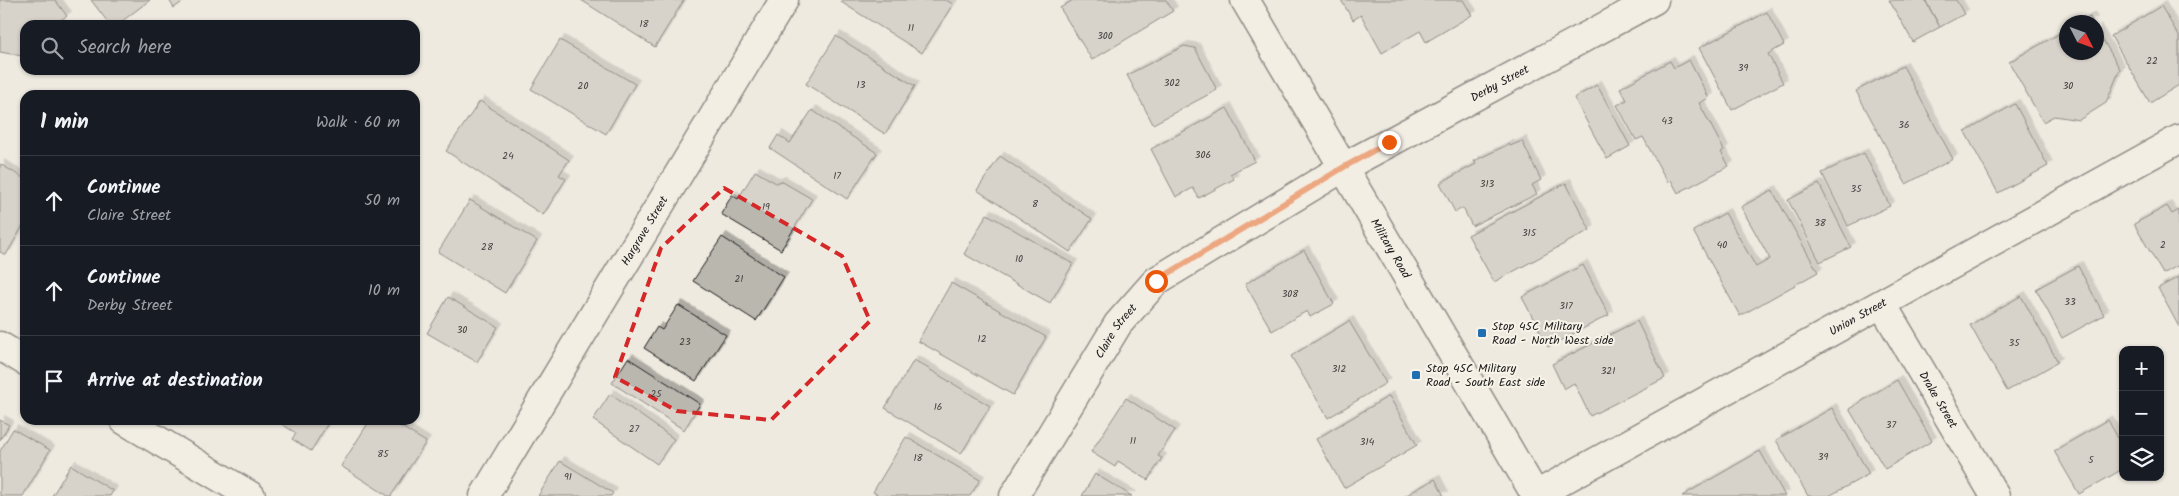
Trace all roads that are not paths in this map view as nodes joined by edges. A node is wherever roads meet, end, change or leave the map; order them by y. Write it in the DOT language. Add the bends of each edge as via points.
graph roads {
  1 [pos="784,0"];
  2 [pos="1245,0"];
  3 [pos="1654,0"];
  4 [pos="2179,139"];
  5 [pos="1344,167"];
  6 [pos="1882,304"];
  7 [pos="0,346"];
  8 [pos="20,358"];
  9 [pos="132,425"];
  10 [pos="503,461"];
  11 [pos="1536,495"];
  12 [pos="251,496"];
  13 [pos="468,496"];
  14 [pos="484,496"];
  15 [pos="1014,496"];
  16 [pos="1995,496"];
  1 -- 10 [label="street, Hargrave Street"];
  2 -- 5 [label="street, Military Road"];
  3 -- 5 [label="street, Derby Street"];
  4 -- 6 [label="street, Union Street"];
  5 -- 11 [label="street, Military Road"];
  5 -- 15 [label="street, Claire Street" via="1156,281 1118,324"];
  6 -- 11 [label="street, Union Street"];
  6 -- 16 [label="street, Drake Street"];
  7 -- 8 [label="street"];
  9 -- 12 [label="street"];
  10 -- 13 [label="street, Hargrave Street"];
  10 -- 14 [label="street, Hargrave Street"];
}
